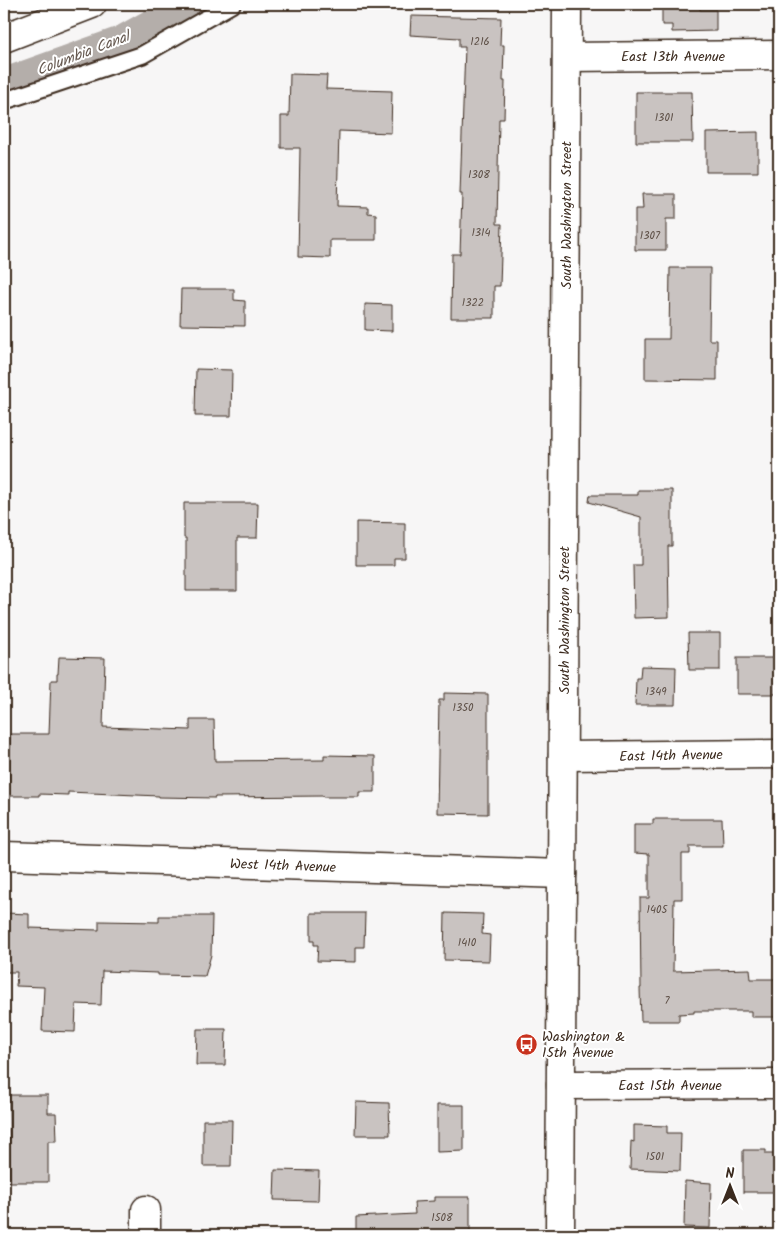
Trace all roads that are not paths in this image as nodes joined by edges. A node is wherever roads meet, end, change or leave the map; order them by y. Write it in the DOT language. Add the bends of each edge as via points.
graph roads {
  1 [pos="92,4"];
  2 [pos="232,4"];
  3 [pos="567,4"];
  4 [pos="4,38"];
  5 [pos="779,55"];
  6 [pos="567,57"];
  7 [pos="4,101"];
  8 [pos="779,754"];
  9 [pos="563,756"];
  10 [pos="4,856"];
  11 [pos="562,874"];
  12 [pos="779,1084"];
  13 [pos="561,1086"];
  14 [pos="560,1235"];
  1 -- 4 [label="street"];
  2 -- 7 [label="lane" via="142,55"];
  3 -- 6 [label="street, South Washington Street"];
  5 -- 6 [label="street, East 13th Avenue"];
  6 -- 9 [label="street, South Washington Street"];
  8 -- 9 [label="street, East 14th Avenue"];
  9 -- 11 [label="street, South Washington Street"];
  10 -- 11 [label="street, West 14th Avenue"];
  11 -- 13 [label="street, South Washington Street"];
  12 -- 13 [label="street, East 15th Avenue"];
  13 -- 14 [label="street, South Washington Street"];
}
